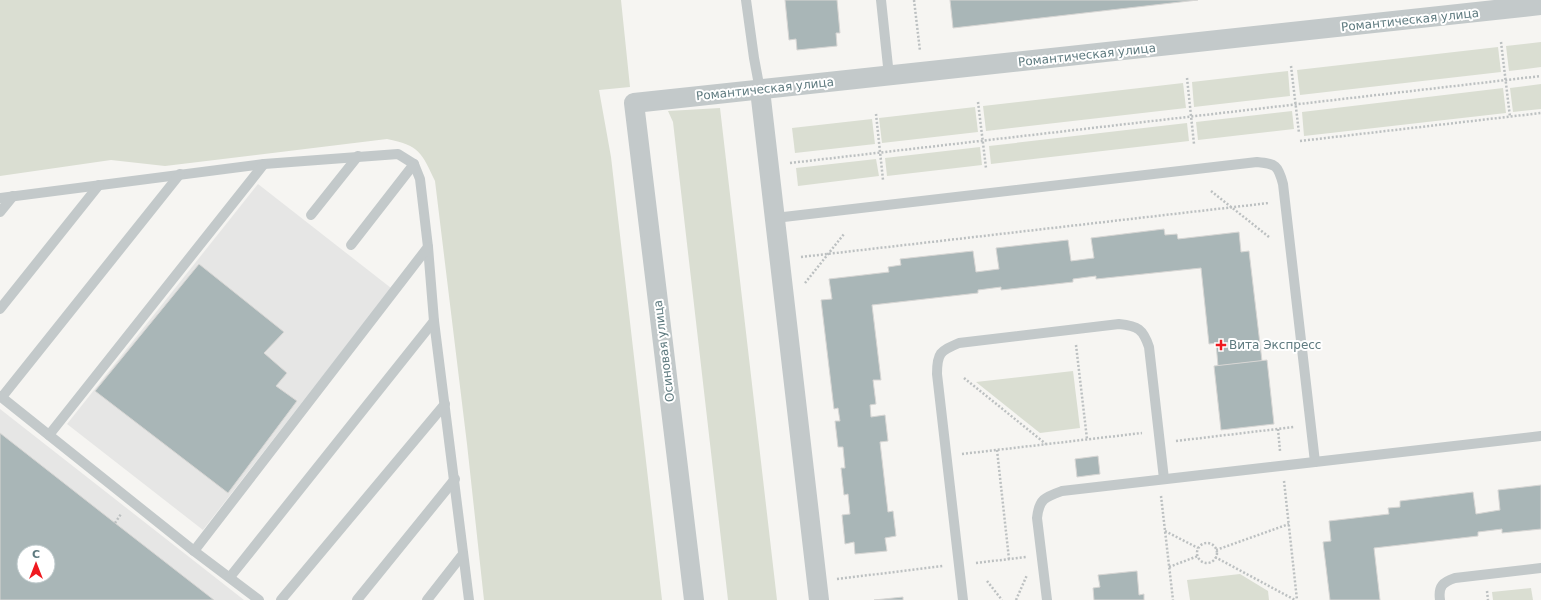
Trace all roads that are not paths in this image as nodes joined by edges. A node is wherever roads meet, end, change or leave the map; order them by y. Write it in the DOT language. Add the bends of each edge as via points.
graph roads {
  1 [pos="746,0"];
  2 [pos="881,0"];
  3 [pos="1501,5"];
  4 [pos="1541,5"];
  5 [pos="889,76"];
  6 [pos="760,90"];
  7 [pos="634,103"];
  8 [pos="358,156"];
  9 [pos="264,164"];
  10 [pos="414,164"];
  11 [pos="180,174"];
  12 [pos="99,185"];
  13 [pos="13,196"];
  14 [pos="0,198"];
  15 [pos="0,212"];
  16 [pos="311,215"];
  17 [pos="774,218"];
  18 [pos="350,245"];
  19 [pos="428,247"];
  20 [pos="0,309"];
  21 [pos="434,321"];
  22 [pos="1,396"];
  23 [pos="445,404"];
  24 [pos="49,435"];
  25 [pos="1541,436"];
  26 [pos="1315,462"];
  27 [pos="455,479"];
  28 [pos="1162,480"];
  29 [pos="194,551"];
  30 [pos="463,554"];
  31 [pos="1541,568"];
  32 [pos="230,577"];
  33 [pos="817,591"];
  34 [pos="259,600"];
  35 [pos="281,600"];
  36 [pos="357,600"];
  37 [pos="427,600"];
  38 [pos="469,600"];
  39 [pos="694,600"];
  40 [pos="963,600"];
  41 [pos="1047,600"];
  42 [pos="1440,600"];
  1 -- 6 [label="lane"];
  2 -- 5 [label="lane"];
  3 -- 4 [label="street, Романтическая улица"];
  3 -- 5 [label="street, Романтическая улица"];
  5 -- 6 [label="street, Романтическая улица"];
  6 -- 7 [label="street, Романтическая улица"];
  6 -- 17 [label="street"];
  7 -- 39 [label="street, Осиновая улица"];
  8 -- 9 [label="lane"];
  8 -- 10 [label="lane" via="398,154"];
  8 -- 16 [label="lane"];
  9 -- 11 [label="lane"];
  9 -- 24 [label="lane"];
  10 -- 18 [label="lane"];
  10 -- 19 [label="lane" via="420,179"];
  11 -- 12 [label="lane"];
  11 -- 22 [label="lane"];
  12 -- 13 [label="lane"];
  12 -- 20 [label="lane"];
  13 -- 14 [label="lane"];
  13 -- 15 [label="lane"];
  17 -- 26 [label="lane" via="1257,162 1271,164 1280,171 1285,201"];
  17 -- 33 [label="street"];
  19 -- 21 [label="lane"];
  19 -- 29 [label="lane"];
  21 -- 23 [label="lane"];
  21 -- 32 [label="lane"];
  22 -- 24 [label="lane"];
  23 -- 27 [label="lane"];
  23 -- 35 [label="lane"];
  24 -- 29 [label="lane"];
  25 -- 26 [label="lane"];
  26 -- 28 [label="lane"];
  27 -- 30 [label="lane"];
  27 -- 36 [label="lane"];
  28 -- 40 [label="lane" via="1149,347 1144,334 1134,326 1119,324 1074,329 959,343 944,349 937,359 937,374"];
  28 -- 41 [label="lane" via="1062,491 1046,497 1038,507 1038,513"];
  29 -- 32 [label="lane"];
  30 -- 37 [label="lane"];
  30 -- 38 [label="lane"];
  31 -- 42 [label="lane" via="1455,578 1444,582 1440,588"];
  32 -- 34 [label="lane"];
}
